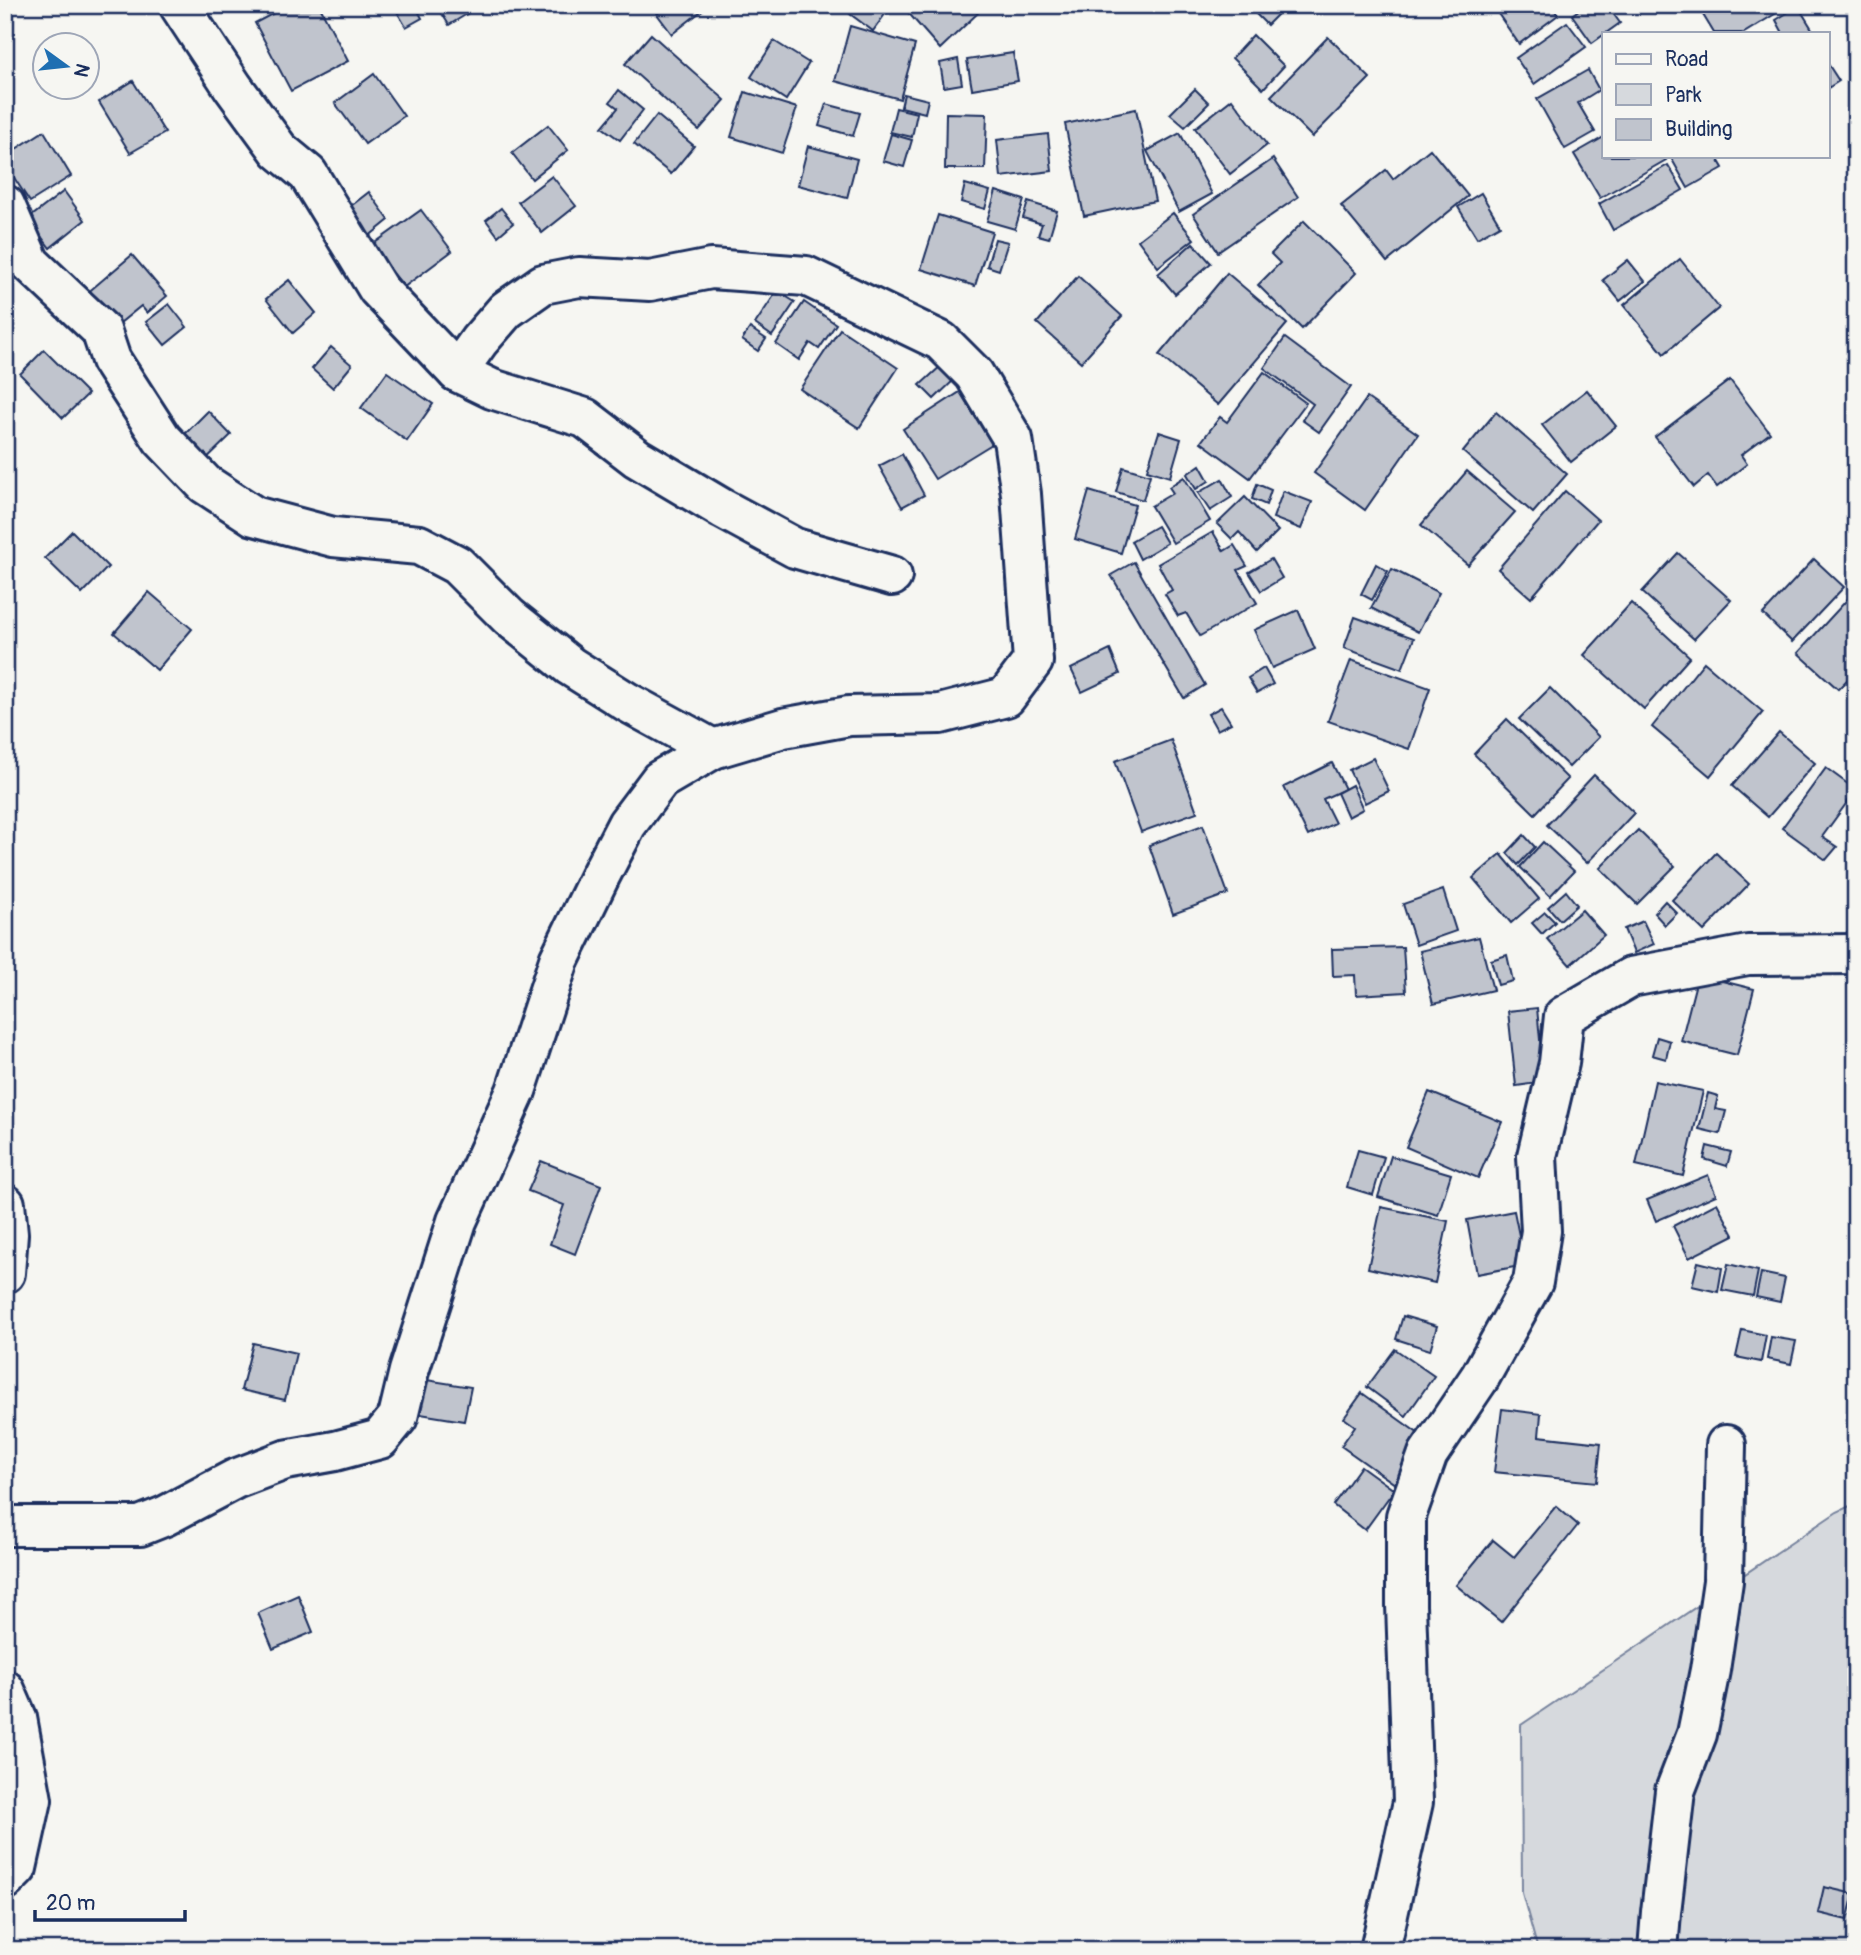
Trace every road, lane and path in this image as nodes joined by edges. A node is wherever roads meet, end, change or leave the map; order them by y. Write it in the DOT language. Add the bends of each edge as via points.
graph roads {
  1 [pos="178,5"];
  2 [pos="5,205"];
  3 [pos="457,372"];
  4 [pos="892,576"];
  5 [pos="712,748"];
  6 [pos="1856,954"];
  7 [pos="5,1203"];
  8 [pos="5,1273"];
  9 [pos="1726,1445"];
  10 [pos="5,1526"];
  11 [pos="5,1690"];
  12 [pos="5,1880"];
  13 [pos="1380,1950"];
  14 [pos="1658,1950"];
  1 -- 3 [label="street" via="279,150 308,174 378,289"];
  2 -- 5 [label="street" via="30,263 101,330 111,360 162,439 205,484 254,516 333,537 419,545 457,565 509,617 570,666"];
  3 -- 4 [label="street" via="492,389 585,418 637,458 795,548"];
  3 -- 5 [label="street" via="506,310 543,284 579,277 650,282 711,269 806,276 941,341 974,374 1013,439 1033,661 1006,697 940,714 849,716"];
  5 -- 10 [label="street" via="660,780 627,824 600,874 559,960 516,1091 457,1221 398,1417 380,1439 285,1460 235,1479 141,1526"];
  6 -- 13 [label="street" via="1748,955 1631,976 1564,1016 1559,1063 1537,1156 1541,1231 1533,1282 1480,1377 1428,1454 1406,1516 1413,1802"];
  7 -- 8 [label="street"];
  9 -- 14 [label="street" via="1723,1581 1697,1734 1675,1791"];
  11 -- 12 [label="street" via="16,1718 32,1800 17,1868"];
}
